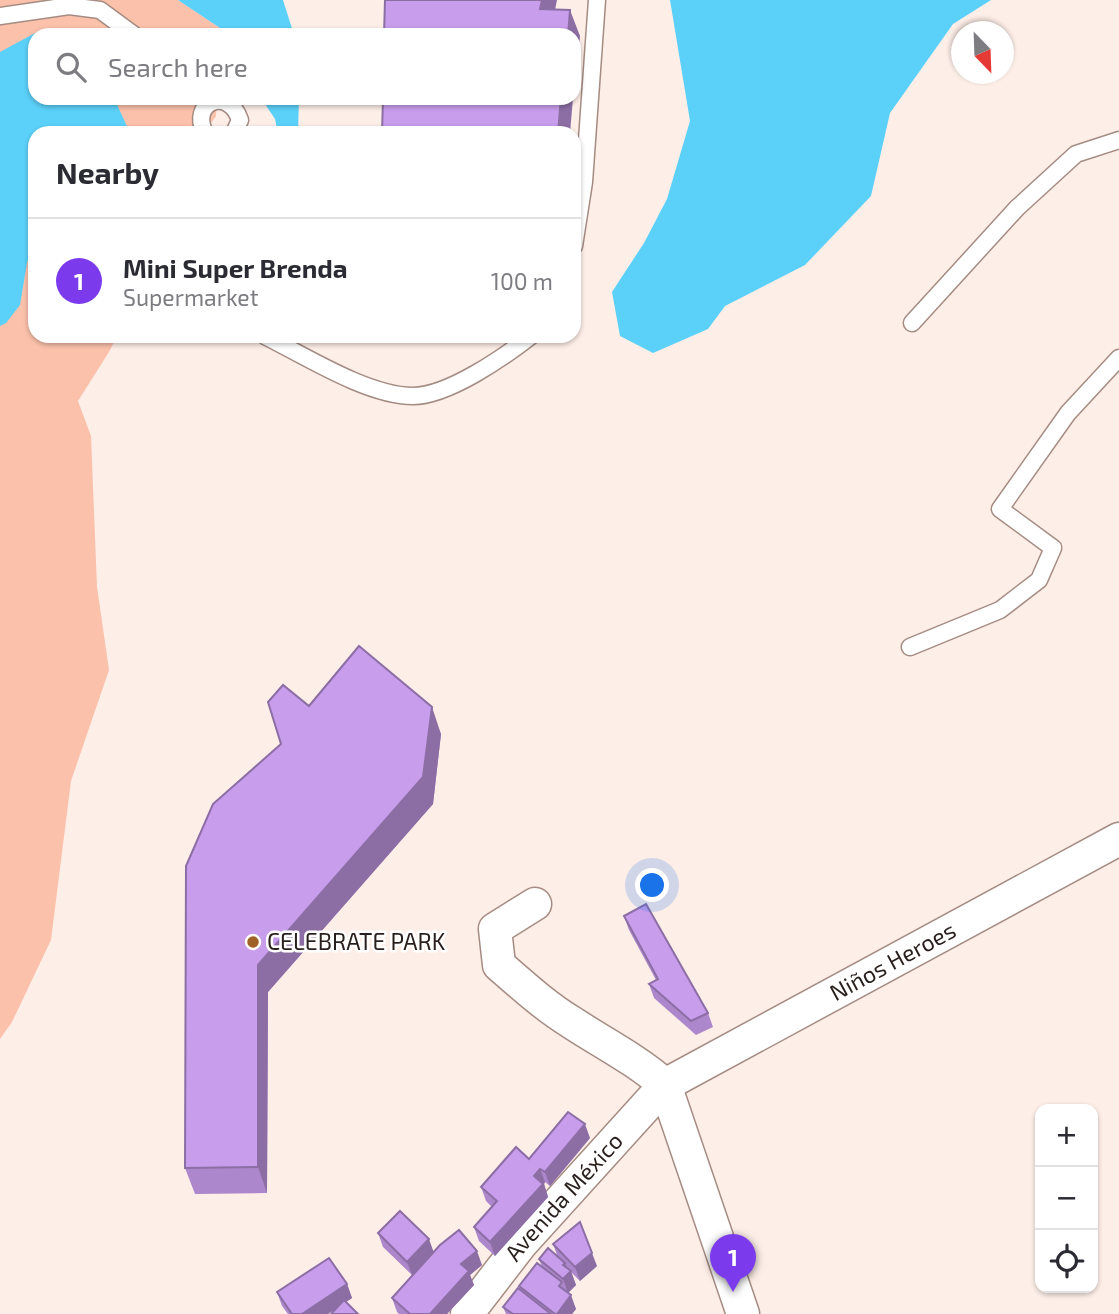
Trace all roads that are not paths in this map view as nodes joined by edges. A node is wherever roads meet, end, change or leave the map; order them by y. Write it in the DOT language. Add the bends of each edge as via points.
graph roads {
  1 [pos="597,0"];
  2 [pos="0,16"];
  3 [pos="124,28"];
  4 [pos="203,105"];
  5 [pos="232,105"];
  6 [pos="202,126"];
  7 [pos="237,126"];
  8 [pos="1119,140"];
  9 [pos="581,201"];
  10 [pos="912,323"];
  11 [pos="279,343"];
  12 [pos="522,343"];
  13 [pos="1119,358"];
  14 [pos="910,647"];
  15 [pos="1119,839"];
  16 [pos="535,904"];
  17 [pos="665,1085"];
  18 [pos="467,1314"];
  19 [pos="743,1314"];
  1 -- 9 [label="lane"];
  2 -- 3 [label="lane" via="69,6 100,10"];
  4 -- 6 [label="lane"];
  5 -- 7 [label="lane" via="240,120"];
  8 -- 10 [label="lane" via="1076,154 1017,208"];
  11 -- 12 [label="lane" via="373,389 414,396 447,388"];
  13 -- 14 [label="lane" via="1068,413 1000,509 1053,548 1039,580 1000,610"];
  15 -- 17 [label="street, Niños Heroes"];
  16 -- 17 [label="street" via="495,929 499,965 568,1020"];
  17 -- 18 [label="street, Avenida México" via="521,1244"];
  17 -- 19 [label="street"];
}
